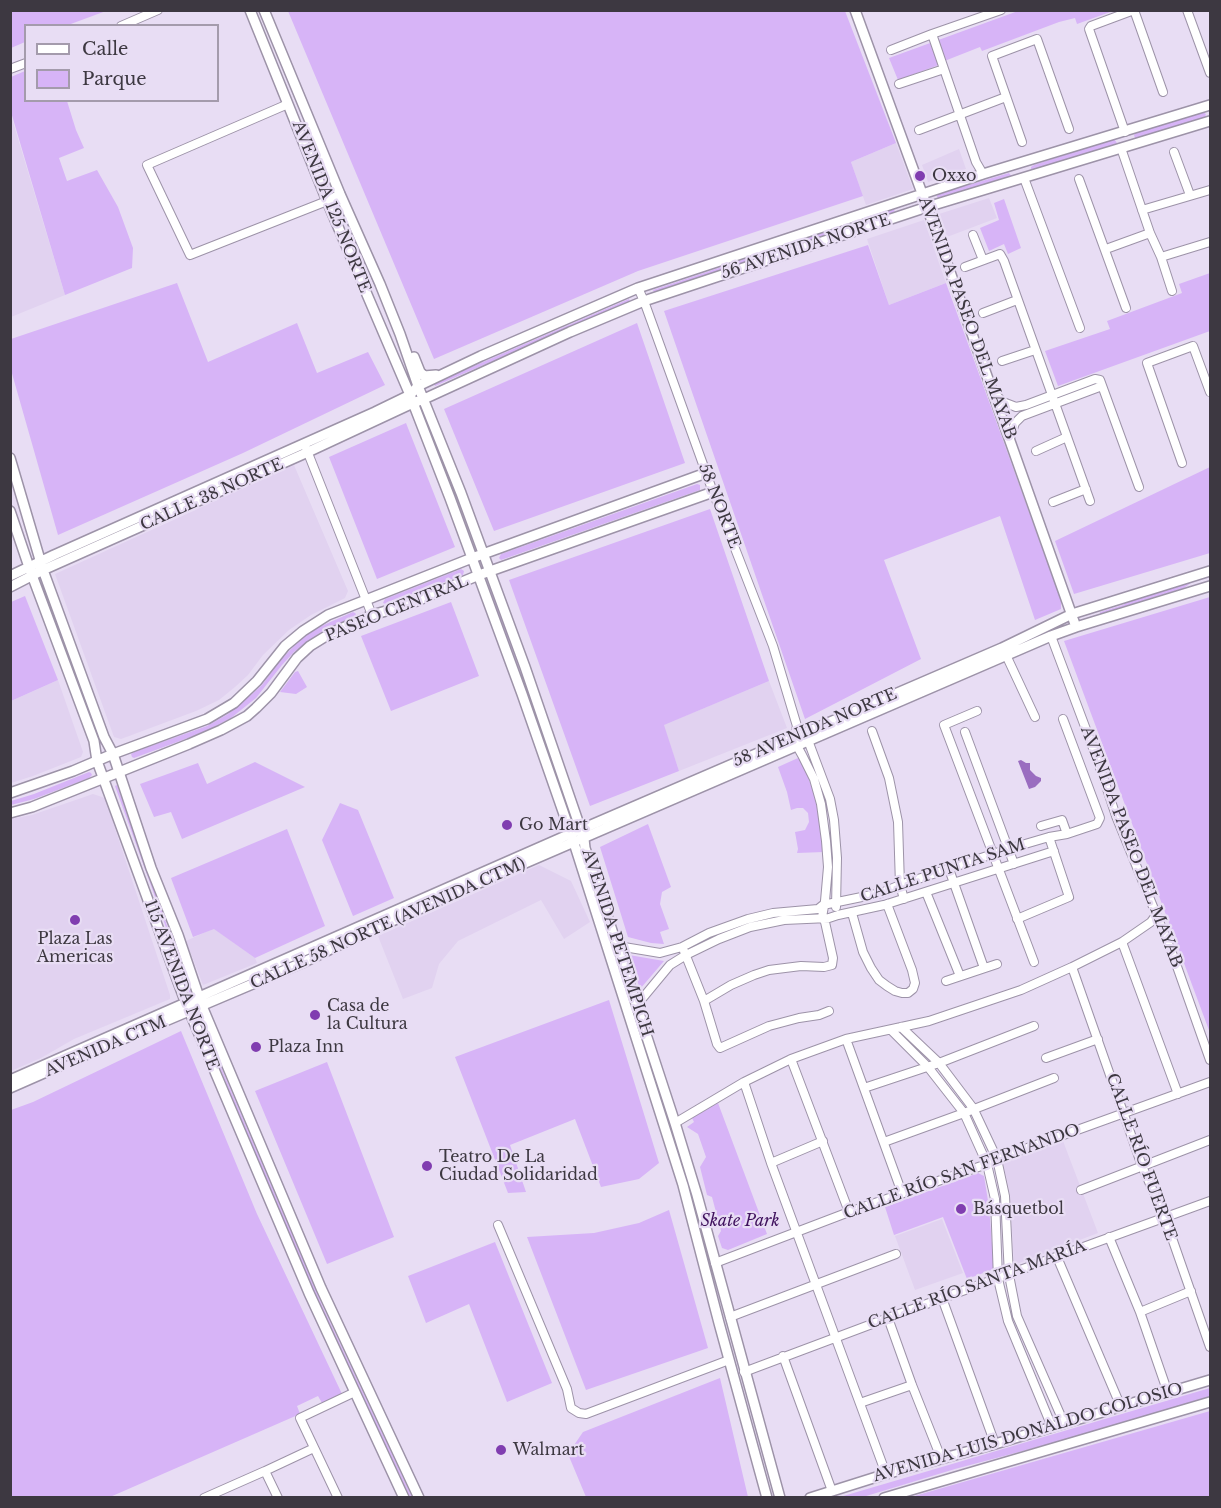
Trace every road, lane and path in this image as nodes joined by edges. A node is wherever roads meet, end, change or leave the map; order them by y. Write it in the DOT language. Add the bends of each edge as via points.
graph roads {
  1 [pos="158,10"];
  2 [pos="249,10"];
  3 [pos="264,10"];
  4 [pos="855,10"];
  5 [pos="1001,10"];
  6 [pos="1187,10"];
  7 [pos="1134,11"];
  8 [pos="976,15"];
  9 [pos="126,24"];
  10 [pos="932,34"];
  11 [pos="891,50"];
  12 [pos="944,69"];
  13 [pos="1210,73"];
  14 [pos="899,84"];
  15 [pos="1163,92"];
  16 [pos="1006,97"];
  17 [pos="288,104"];
  18 [pos="1210,105"];
  19 [pos="960,114"];
  20 [pos="1210,121"];
  21 [pos="1069,129"];
  22 [pos="920,130"];
  23 [pos="1125,132"];
  24 [pos="1022,142"];
  25 [pos="1125,147"];
  26 [pos="1174,152"];
  27 [pos="1019,164"];
  28 [pos="983,174"];
  29 [pos="1024,178"];
  30 [pos="1079,179"];
  31 [pos="1210,190"];
  32 [pos="340,194"];
  33 [pos="922,194"];
  34 [pos="1190,195"];
  35 [pos="327,201"];
  36 [pos="927,207"];
  37 [pos="1142,210"];
  38 [pos="1150,233"];
  39 [pos="973,235"];
  40 [pos="1210,242"];
  41 [pos="1106,249"];
  42 [pos="1161,257"];
  43 [pos="983,260"];
  44 [pos="965,267"];
  45 [pos="638,288"];
  46 [pos="1172,291"];
  47 [pos="1017,300"];
  48 [pos="644,301"];
  49 [pos="1126,308"];
  50 [pos="983,313"];
  51 [pos="1080,328"];
  52 [pos="400,334"];
  53 [pos="1035,350"];
  54 [pos="1002,361"];
  55 [pos="1207,369"];
  56 [pos="442,374"];
  57 [pos="418,386"];
  58 [pos="993,392"];
  59 [pos="1210,392"];
  60 [pos="411,399"];
  61 [pos="424,399"];
  62 [pos="1053,400"];
  63 [pos="1027,409"];
  64 [pos="1067,437"];
  65 [pos="1010,438"];
  66 [pos="306,448"];
  67 [pos="1036,451"];
  68 [pos="10,458"];
  69 [pos="1182,463"];
  70 [pos="706,473"];
  71 [pos="1139,487"];
  72 [pos="1086,489"];
  73 [pos="713,492"];
  74 [pos="1090,501"];
  75 [pos="1053,502"];
  76 [pos="10,511"];
  77 [pos="483,554"];
  78 [pos="472,558"];
  79 [pos="42,566"];
  80 [pos="31,571"];
  81 [pos="1210,571"];
  82 [pos="490,572"];
  83 [pos="479,575"];
  84 [pos="10,576"];
  85 [pos="1210,586"];
  86 [pos="10,587"];
  87 [pos="367,599"];
  88 [pos="1072,614"];
  89 [pos="372,615"];
  90 [pos="1076,627"];
  91 [pos="1051,636"];
  92 [pos="1006,655"];
  93 [pos="977,711"];
  94 [pos="1035,717"];
  95 [pos="1063,719"];
  96 [pos="797,726"];
  97 [pos="872,731"];
  98 [pos="965,732"];
  99 [pos="807,736"];
  100 [pos="795,741"];
  101 [pos="113,754"];
  102 [pos="97,761"];
  103 [pos="118,772"];
  104 [pos="104,778"];
  105 [pos="10,793"];
  106 [pos="830,800"];
  107 [pos="821,804"];
  108 [pos="10,813"];
  109 [pos="1041,826"];
  110 [pos="583,834"];
  111 [pos="1067,834"];
  112 [pos="1050,837"];
  113 [pos="572,838"];
  114 [pos="1008,849"];
  115 [pos="1054,851"];
  116 [pos="993,854"];
  117 [pos="1014,864"];
  118 [pos="949,869"];
  119 [pos="998,869"];
  120 [pos="954,883"];
  121 [pos="900,885"];
  122 [pos="926,892"];
  123 [pos="904,899"];
  124 [pos="835,904"];
  125 [pos="887,904"];
  126 [pos="823,905"];
  127 [pos="852,913"];
  128 [pos="838,915"];
  129 [pos="1156,915"];
  130 [pos="822,918"];
  131 [pos="1017,919"];
  132 [pos="1122,942"];
  133 [pos="618,946"];
  134 [pos="684,951"];
  135 [pos="1034,962"];
  136 [pos="997,964"];
  137 [pos="1072,967"];
  138 [pos="984,968"];
  139 [pos="960,976"];
  140 [pos="946,981"];
  141 [pos="704,1001"];
  142 [pos="200,1002"];
  143 [pos="636,1006"];
  144 [pos="188,1007"];
  145 [pos="829,1011"];
  146 [pos="1034,1026"];
  147 [pos="901,1027"];
  148 [pos="891,1029"];
  149 [pos="1098,1039"];
  150 [pos="846,1040"];
  151 [pos="1046,1058"];
  152 [pos="791,1059"];
  153 [pos="1210,1060"];
  154 [pos="939,1063"];
  155 [pos="928,1067"];
  156 [pos="1054,1077"];
  157 [pos="10,1080"];
  158 [pos="744,1082"];
  159 [pos="1210,1082"];
  160 [pos="10,1088"];
  161 [pos="864,1088"];
  162 [pos="1178,1094"];
  163 [pos="973,1108"];
  164 [pos="964,1113"];
  165 [pos="1124,1113"];
  166 [pos="675,1123"];
  167 [pos="1210,1140"];
  168 [pos="823,1141"];
  169 [pos="884,1142"];
  170 [pos="997,1159"];
  171 [pos="771,1163"];
  172 [pos="987,1164"];
  173 [pos="1142,1166"];
  174 [pos="1081,1190"];
  175 [pos="902,1193"];
  176 [pos="1210,1201"];
  177 [pos="849,1212"];
  178 [pos="1165,1218"];
  179 [pos="498,1225"];
  180 [pos="797,1233"];
  181 [pos="1109,1237"];
  182 [pos="896,1254"];
  183 [pos="1057,1257"];
  184 [pos="715,1263"];
  185 [pos="1009,1275"];
  186 [pos="998,1279"];
  187 [pos="816,1285"];
  188 [pos="1191,1291"];
  189 [pos="942,1298"];
  190 [pos="1140,1312"];
  191 [pos="730,1317"];
  192 [pos="888,1318"];
  193 [pos="836,1337"];
  194 [pos="1210,1347"];
  195 [pos="783,1356"];
  196 [pos="729,1360"];
  197 [pos="744,1372"];
  198 [pos="1210,1380"];
  199 [pos="912,1385"];
  200 [pos="355,1392"];
  201 [pos="1168,1393"];
  202 [pos="1210,1402"];
  203 [pos="860,1403"];
  204 [pos="1121,1407"];
  205 [pos="1064,1423"];
  206 [pos="1052,1427"];
  207 [pos="995,1444"];
  208 [pos="314,1448"];
  209 [pos="941,1458"];
  210 [pos="265,1472"];
  211 [pos="886,1474"];
  212 [pos="832,1491"];
  213 [pos="214,1495"];
  214 [pos="204,1497"];
  215 [pos="278,1497"];
  216 [pos="338,1497"];
  217 [pos="404,1497"];
  218 [pos="419,1497"];
  219 [pos="767,1497"];
  220 [pos="780,1497"];
  221 [pos="810,1497"];
  222 [pos="884,1497"];
  1 -- 9 [label="street"];
  2 -- 17 [label="main road, AVENIDA 125 NORTE"];
  3 -- 32 [label="main road, AVENIDA 125 NORTE"];
  4 -- 33 [label="main road, AVENIDA PASEO DEL MAYAB"];
  5 -- 8 [label="street"];
  6 -- 13 [label="street"];
  7 -- 15 [label="street"];
  7 -- 23 [label="street" via="1089,29"];
  8 -- 10 [label="street"];
  10 -- 11 [label="street"];
  10 -- 12 [label="street"];
  12 -- 14 [label="street"];
  12 -- 19 [label="street"];
  16 -- 19 [label="street"];
  16 -- 21 [label="street" via="992,56 1037,39"];
  16 -- 24 [label="street"];
  17 -- 35 [label="main road, AVENIDA 125 NORTE"];
  17 -- 35 [label="street" via="147,165 190,255"];
  18 -- 23 [label="main road, 56 AVENIDA NORTE"];
  19 -- 22 [label="street"];
  19 -- 28 [label="street"];
  20 -- 25 [label="main road, 56 AVENIDA NORTE"];
  23 -- 25 [label="main road"];
  23 -- 27 [label="main road, 56 AVENIDA NORTE"];
  25 -- 29 [label="main road, 56 AVENIDA NORTE"];
  25 -- 37 [label="street"];
  26 -- 34 [label="street"];
  27 -- 28 [label="main road, 56 AVENIDA NORTE"];
  27 -- 29 [label="main road"];
  28 -- 33 [label="main road, 56 AVENIDA NORTE"];
  29 -- 36 [label="main road, 56 AVENIDA NORTE"];
  29 -- 51 [label="street"];
  30 -- 41 [label="street"];
  31 -- 34 [label="street"];
  32 -- 35 [label="street"];
  32 -- 52 [label="main road, AVENIDA 125 NORTE"];
  33 -- 36 [label="main road, AVENIDA PASEO DEL MAYAB"];
  33 -- 45 [label="main road, 56 AVENIDA NORTE"];
  34 -- 37 [label="street"];
  35 -- 60 [label="main road, AVENIDA 125 NORTE"];
  36 -- 48 [label="main road, 56 AVENIDA NORTE"];
  36 -- 58 [label="main road, AVENIDA PASEO DEL MAYAB"];
  37 -- 38 [label="street"];
  38 -- 41 [label="street"];
  38 -- 42 [label="street"];
  39 -- 43 [label="street"];
  40 -- 42 [label="street"];
  41 -- 49 [label="street"];
  42 -- 46 [label="street"];
  43 -- 44 [label="street"];
  43 -- 47 [label="street" via="1000,254"];
  45 -- 48 [label="street, 58 NORTE"];
  45 -- 56 [label="main road, 56 AVENIDA NORTE"];
  47 -- 50 [label="street"];
  47 -- 53 [label="street"];
  48 -- 61 [label="main road, 56 AVENIDA NORTE"];
  48 -- 70 [label="street, 58 NORTE"];
  52 -- 56 [label="main road" via="407,340 424,376"];
  52 -- 57 [label="main road, AVENIDA 125 NORTE"];
  53 -- 54 [label="street"];
  53 -- 62 [label="street"];
  55 -- 59 [label="street"];
  55 -- 69 [label="street" via="1193,346 1147,363"];
  56 -- 57 [label="main road, 56 AVENIDA NORTE"];
  57 -- 60 [label="main road, 56 AVENIDA NORTE"];
  57 -- 61 [label="main road, AVENIDA 125 NORTE"];
  58 -- 63 [label="street" via="1003,402"];
  58 -- 65 [label="main road, AVENIDA PASEO DEL MAYAB"];
  60 -- 61 [label="main road, 56 AVENIDA NORTE"];
  60 -- 66 [label="main road, CALLE 38 NORTE"];
  60 -- 78 [label="main road, AVENIDA PETEMPICH"];
  61 -- 77 [label="main road, AVENIDA PETEMPICH"];
  62 -- 63 [label="street"];
  62 -- 64 [label="street"];
  62 -- 71 [label="street" via="1102,386"];
  63 -- 65 [label="street" via="1015,423"];
  64 -- 67 [label="street"];
  64 -- 72 [label="street"];
  65 -- 88 [label="main road, AVENIDA PASEO DEL MAYAB"];
  66 -- 79 [label="main road, CALLE 38 NORTE"];
  66 -- 87 [label="street"];
  68 -- 79 [label="main road"];
  70 -- 73 [label="street, 58 NORTE"];
  70 -- 77 [label="main road, PASEO CENTRAL"];
  72 -- 74 [label="street"];
  72 -- 75 [label="street"];
  73 -- 82 [label="main road, PASEO CENTRAL"];
  73 -- 96 [label="street, 58 NORTE" via="773,646"];
  76 -- 80 [label="main road, 115 AVENIDA NORTE"];
  77 -- 78 [label="main road, PASEO CENTRAL"];
  77 -- 82 [label="main road, AVENIDA PETEMPICH"];
  78 -- 83 [label="main road, AVENIDA PETEMPICH"];
  78 -- 87 [label="main road, PASEO CENTRAL"];
  79 -- 80 [label="main road, CALLE 38 NORTE"];
  79 -- 101 [label="main road"];
  80 -- 84 [label="main road, CALLE 38 NORTE"];
  80 -- 86 [label="main road, CALLE 38 NORTE"];
  80 -- 102 [label="main road, 115 AVENIDA NORTE" via="94,741"];
  81 -- 88 [label="main road"];
  82 -- 83 [label="main road, PASEO CENTRAL"];
  82 -- 110 [label="main road, AVENIDA PETEMPICH"];
  83 -- 89 [label="main road, PASEO CENTRAL"];
  83 -- 113 [label="main road, AVENIDA PETEMPICH"];
  85 -- 90 [label="main road, 58 AVENIDA NORTE"];
  87 -- 89 [label="street"];
  87 -- 101 [label="main road, PASEO CENTRAL" via="328,615 303,631 234,703 207,719"];
  88 -- 90 [label="main road, AVENIDA PASEO DEL MAYAB"];
  88 -- 99 [label="main road, 58 AVENIDA NORTE"];
  89 -- 103 [label="main road, PASEO CENTRAL" via="310,646 247,716"];
  90 -- 91 [label="main road, 58 AVENIDA NORTE"];
  91 -- 92 [label="main road, 58 AVENIDA NORTE"];
  91 -- 129 [label="street, AVENIDA PASEO DEL MAYAB"];
  92 -- 94 [label="street"];
  92 -- 99 [label="main road, 58 AVENIDA NORTE"];
  93 -- 116 [label="street" via="944,725"];
  95 -- 111 [label="street, CALLE PUNTA SAM" via="1100,818 1097,824"];
  96 -- 99 [label="street"];
  96 -- 100 [label="street"];
  97 -- 121 [label="street" via="889,778 898,822"];
  98 -- 114 [label="street"];
  99 -- 100 [label="main road, 58 AVENIDA NORTE"];
  99 -- 106 [label="street"];
  100 -- 107 [label="street" via="814,779"];
  100 -- 110 [label="main road, 58 AVENIDA NORTE"];
  101 -- 102 [label="main road, PASEO CENTRAL"];
  101 -- 103 [label="main road, 115 AVENIDA NORTE"];
  102 -- 104 [label="main road, 115 AVENIDA NORTE"];
  102 -- 105 [label="main road, PASEO CENTRAL"];
  103 -- 104 [label="main road, PASEO CENTRAL"];
  103 -- 142 [label="main road, 115 AVENIDA NORTE"];
  104 -- 108 [label="main road, PASEO CENTRAL"];
  104 -- 144 [label="main road, 115 AVENIDA NORTE"];
  106 -- 107 [label="street"];
  106 -- 124 [label="street" via="837,858"];
  107 -- 126 [label="street" via="828,867"];
  109 -- 111 [label="street" via="1062,820"];
  110 -- 113 [label="main road, 58 AVENIDA NORTE"];
  110 -- 133 [label="main road, AVENIDA PETEMPICH"];
  111 -- 112 [label="street, CALLE PUNTA SAM"];
  112 -- 114 [label="street, CALLE PUNTA SAM"];
  112 -- 115 [label="street"];
  113 -- 142 [label="main road, CALLE 58 NORTE (AVENIDA CTM)" via="302,963"];
  113 -- 196 [label="main road, AVENIDA PETEMPICH" via="683,1185"];
  114 -- 116 [label="street, CALLE PUNTA SAM"];
  114 -- 117 [label="street"];
  115 -- 117 [label="street, CALLE PUNTA SAM"];
  115 -- 131 [label="street" via="1069,897"];
  116 -- 118 [label="street, CALLE PUNTA SAM"];
  116 -- 119 [label="street"];
  117 -- 119 [label="street, CALLE PUNTA SAM"];
  118 -- 120 [label="street"];
  118 -- 121 [label="street, CALLE PUNTA SAM"];
  119 -- 120 [label="street, CALLE PUNTA SAM"];
  119 -- 131 [label="street"];
  120 -- 122 [label="street, CALLE PUNTA SAM"];
  120 -- 138 [label="street"];
  121 -- 123 [label="street"];
  121 -- 124 [label="street, CALLE PUNTA SAM"];
  122 -- 123 [label="street, CALLE PUNTA SAM"];
  122 -- 139 [label="street"];
  123 -- 125 [label="street, CALLE PUNTA SAM"];
  124 -- 126 [label="street, CALLE PUNTA SAM"];
  124 -- 128 [label="street"];
  125 -- 127 [label="street, CALLE PUNTA SAM"];
  125 -- 127 [label="street" via="912,970 915,983 908,993 895,992 879,980 863,952"];
  126 -- 130 [label="street"];
  126 -- 134 [label="street, CALLE PUNTA SAM" via="818,909 748,919 709,933"];
  127 -- 128 [label="street, CALLE PUNTA SAM"];
  128 -- 130 [label="street, CALLE PUNTA SAM"];
  129 -- 132 [label="street"];
  129 -- 153 [label="street, AVENIDA PASEO DEL MAYAB"];
  130 -- 134 [label="street, CALLE PUNTA SAM" via="750,927"];
  130 -- 141 [label="street" via="832,965 769,970"];
  131 -- 135 [label="street"];
  132 -- 137 [label="street"];
  132 -- 162 [label="street"];
  133 -- 134 [label="street, CALLE PUNTA SAM" via="660,953"];
  133 -- 143 [label="main road, AVENIDA PETEMPICH"];
  134 -- 141 [label="street"];
  134 -- 143 [label="street, CALLE PUNTA SAM"];
  136 -- 138 [label="street"];
  137 -- 147 [label="street" via="968,1009"];
  137 -- 149 [label="street, CALLE RÍO FUERTE"];
  138 -- 139 [label="street"];
  139 -- 140 [label="street"];
  141 -- 145 [label="street" via="720,1048 769,1026"];
  142 -- 144 [label="main road, AVENIDA CTM"];
  142 -- 218 [label="main road, 115 AVENIDA NORTE" via="321,1288"];
  143 -- 166 [label="main road, AVENIDA PETEMPICH"];
  144 -- 157 [label="main road, AVENIDA CTM"];
  144 -- 160 [label="main road, AVENIDA CTM"];
  144 -- 200 [label="main road, 115 AVENIDA NORTE"];
  146 -- 154 [label="street"];
  147 -- 148 [label="street"];
  147 -- 154 [label="street"];
  148 -- 150 [label="street"];
  148 -- 155 [label="street"];
  149 -- 151 [label="street"];
  149 -- 165 [label="street, CALLE RÍO FUERTE"];
  150 -- 152 [label="street"];
  150 -- 161 [label="street"];
  152 -- 158 [label="street"];
  152 -- 168 [label="street"];
  154 -- 155 [label="street"];
  154 -- 163 [label="street"];
  155 -- 161 [label="street"];
  155 -- 164 [label="street"];
  156 -- 163 [label="street"];
  158 -- 166 [label="street"];
  158 -- 171 [label="street"];
  159 -- 162 [label="street, CALLE RÍO SAN FERNANDO"];
  161 -- 169 [label="street"];
  162 -- 165 [label="street, CALLE RÍO SAN FERNANDO"];
  163 -- 164 [label="street"];
  163 -- 170 [label="street"];
  164 -- 169 [label="street"];
  164 -- 172 [label="street"];
  165 -- 170 [label="street, CALLE RÍO SAN FERNANDO"];
  165 -- 173 [label="street, CALLE RÍO FUERTE"];
  166 -- 184 [label="main road, AVENIDA PETEMPICH"];
  167 -- 173 [label="street"];
  168 -- 171 [label="street"];
  168 -- 177 [label="street"];
  169 -- 175 [label="street"];
  170 -- 172 [label="street, CALLE RÍO SAN FERNANDO"];
  170 -- 185 [label="street" via="1005,1196"];
  171 -- 180 [label="street"];
  172 -- 175 [label="street, CALLE RÍO SAN FERNANDO"];
  172 -- 186 [label="street" via="995,1199"];
  173 -- 174 [label="street"];
  173 -- 178 [label="street, CALLE RÍO FUERTE"];
  175 -- 177 [label="street, CALLE RÍO SAN FERNANDO"];
  176 -- 178 [label="street, CALLE RÍO SANTA MARÍA"];
  177 -- 180 [label="street, CALLE RÍO SAN FERNANDO"];
  178 -- 181 [label="street, CALLE RÍO SANTA MARÍA"];
  178 -- 188 [label="street, CALLE RÍO FUERTE"];
  179 -- 196 [label="street" via="567,1389 571,1408 579,1413 586,1414"];
  180 -- 184 [label="street, CALLE RÍO SAN FERNANDO"];
  180 -- 187 [label="street"];
  181 -- 183 [label="street, CALLE RÍO SANTA MARÍA"];
  181 -- 190 [label="street"];
  182 -- 187 [label="street"];
  183 -- 185 [label="street, CALLE RÍO SANTA MARÍA"];
  183 -- 204 [label="street"];
  184 -- 191 [label="main road, AVENIDA PETEMPICH"];
  185 -- 186 [label="street, CALLE RÍO SANTA MARÍA"];
  185 -- 205 [label="street" via="1017,1316"];
  186 -- 189 [label="street, CALLE RÍO SANTA MARÍA"];
  186 -- 206 [label="street" via="1008,1321"];
  187 -- 191 [label="street"];
  187 -- 193 [label="street"];
  188 -- 190 [label="street"];
  188 -- 194 [label="street, CALLE RÍO FUERTE"];
  189 -- 192 [label="street, CALLE RÍO SANTA MARÍA"];
  189 -- 207 [label="street"];
  190 -- 201 [label="street"];
  191 -- 197 [label="main road, AVENIDA PETEMPICH"];
  192 -- 193 [label="street, CALLE RÍO SANTA MARÍA"];
  192 -- 199 [label="street"];
  193 -- 195 [label="street, CALLE RÍO SANTA MARÍA"];
  193 -- 203 [label="street"];
  195 -- 197 [label="street, CALLE RÍO SANTA MARÍA"];
  195 -- 212 [label="street"];
  196 -- 219 [label="main road, AVENIDA PETEMPICH"];
  197 -- 220 [label="main road, AVENIDA PETEMPICH"];
  198 -- 201 [label="main road, AVENIDA LUIS DONALDO COLOSIO"];
  199 -- 203 [label="street"];
  199 -- 209 [label="street"];
  200 -- 208 [label="street" via="300,1418"];
  200 -- 217 [label="main road, 115 AVENIDA NORTE"];
  201 -- 204 [label="main road, AVENIDA LUIS DONALDO COLOSIO"];
  202 -- 222 [label="main road, AVENIDA LUIS DONALDO COLOSIO"];
  203 -- 211 [label="street"];
  204 -- 205 [label="main road, AVENIDA LUIS DONALDO COLOSIO"];
  205 -- 206 [label="main road, AVENIDA LUIS DONALDO COLOSIO"];
  206 -- 207 [label="main road, AVENIDA LUIS DONALDO COLOSIO"];
  207 -- 209 [label="main road, AVENIDA LUIS DONALDO COLOSIO"];
  208 -- 210 [label="street"];
  208 -- 216 [label="street"];
  209 -- 211 [label="main road, AVENIDA LUIS DONALDO COLOSIO"];
  210 -- 213 [label="street"];
  210 -- 215 [label="street"];
  211 -- 212 [label="main road, AVENIDA LUIS DONALDO COLOSIO"];
  212 -- 221 [label="main road, AVENIDA LUIS DONALDO COLOSIO"];
  213 -- 214 [label="street"];
}
